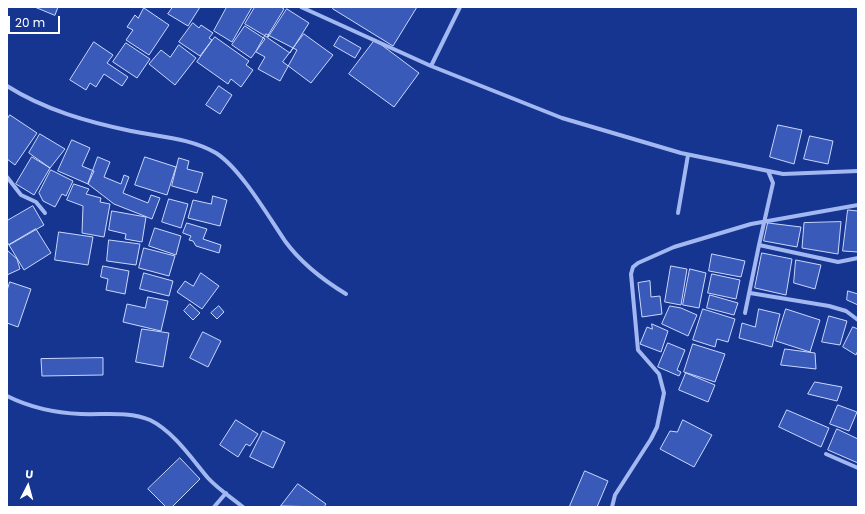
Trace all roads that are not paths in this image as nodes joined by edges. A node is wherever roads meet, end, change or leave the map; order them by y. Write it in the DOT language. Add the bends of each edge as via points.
graph roads {
  1 [pos="301,7"];
  2 [pos="460,7"];
  3 [pos="431,66"];
  4 [pos="7,86"];
  5 [pos="688,155"];
  6 [pos="768,171"];
  7 [pos="858,171"];
  8 [pos="7,177"];
  9 [pos="858,205"];
  10 [pos="44,213"];
  11 [pos="678,213"];
  12 [pos="765,220"];
  13 [pos="759,245"];
  14 [pos="858,258"];
  15 [pos="750,292"];
  16 [pos="346,294"];
  17 [pos="745,313"];
  18 [pos="858,320"];
  19 [pos="7,396"];
  20 [pos="826,454"];
  21 [pos="858,468"];
  22 [pos="226,493"];
  23 [pos="214,507"];
  24 [pos="243,507"];
  25 [pos="612,507"];
  1 -- 3 [label="street"];
  2 -- 3 [label="street"];
  3 -- 5 [label="street" via="562,118"];
  4 -- 16 [label="street" via="20,95 85,121 186,140 217,154 255,196 286,242 304,263"];
  5 -- 6 [label="street"];
  5 -- 11 [label="street"];
  6 -- 7 [label="street" via="783,174"];
  6 -- 12 [label="street" via="773,183"];
  8 -- 10 [label="street" via="21,195 36,202"];
  9 -- 12 [label="street"];
  12 -- 13 [label="street"];
  12 -- 25 [label="street" via="674,247 633,267 631,274 638,350 659,374 664,393 654,433 615,495"];
  13 -- 14 [label="street" via="838,262"];
  13 -- 15 [label="street"];
  15 -- 17 [label="street"];
  15 -- 18 [label="street" via="829,306 846,311"];
  19 -- 22 [label="street" via="42,408 78,414 137,416 151,420 188,453 209,479"];
  20 -- 21 [label="street"];
  22 -- 23 [label="street"];
  22 -- 24 [label="street"];
}
